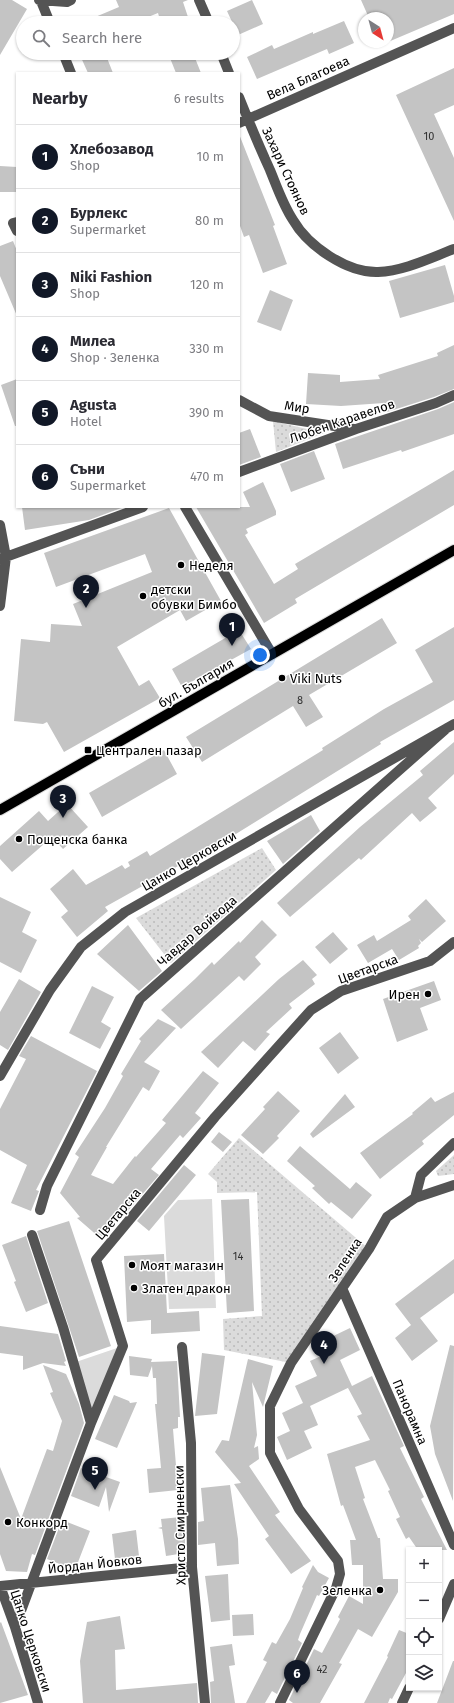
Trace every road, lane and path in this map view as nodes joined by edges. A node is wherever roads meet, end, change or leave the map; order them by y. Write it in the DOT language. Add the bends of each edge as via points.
graph roads {
  1 [pos="71,0"];
  2 [pos="199,0"];
  3 [pos="40,1"];
  4 [pos="47,16"];
  5 [pos="206,16"];
  6 [pos="454,28"];
  7 [pos="66,60"];
  8 [pos="224,60"];
  9 [pos="71,72"];
  10 [pos="229,72"];
  11 [pos="240,102"];
  12 [pos="244,121"];
  13 [pos="454,249"];
  14 [pos="454,395"];
  15 [pos="240,401"];
  16 [pos="356,429"];
  17 [pos="240,472"];
  18 [pos="140,508"];
  19 [pos="186,508"];
  20 [pos="0,525"];
  21 [pos="454,550"];
  22 [pos="3,558"];
  23 [pos="0,606"];
  24 [pos="272,654"];
  25 [pos="450,726"];
  26 [pos="0,810"];
  27 [pos="454,942"];
  28 [pos="0,1076"];
  29 [pos="454,1143"];
  30 [pos="454,1185"];
  31 [pos="415,1198"];
  32 [pos="40,1210"];
  33 [pos="32,1235"];
  34 [pos="342,1288"];
  35 [pos="182,1347"];
  36 [pos="91,1423"];
  37 [pos="454,1546"];
  38 [pos="192,1567"];
  39 [pos="30,1583"];
  40 [pos="454,1584"];
  41 [pos="0,1586"];
  42 [pos="442,1612"];
  43 [pos="15,1627"];
  44 [pos="408,1691"];
  45 [pos="38,1703"];
  46 [pos="205,1703"];
  47 [pos="280,1703"];
  48 [pos="402,1703"];
  1 -- 3 [label="street"];
  2 -- 5 [label="street"];
  3 -- 4 [label="street"];
  6 -- 12 [label="street, Вела Благоева"];
  7 -- 9 [label="street"];
  8 -- 10 [label="street"];
  11 -- 12 [label="street, Захари Стоянов"];
  12 -- 13 [label="street, Захари Стоянов" via="293,221 306,237 338,262 378,272 411,266"];
  14 -- 16 [label="street, Любен Каравелов"];
  15 -- 16 [label="street, Мир" via="269,416"];
  16 -- 17 [label="street, Любен Каравелов"];
  18 -- 22 [label="street"];
  19 -- 24 [label="street"];
  20 -- 22 [label="street"];
  21 -- 24 [label="main road, бул. България"];
  22 -- 23 [label="street"];
  24 -- 26 [label="main road, бул. България"];
  25 -- 28 [label="street, Цанко Церковски" via="125,912 81,947 50,990"];
  25 -- 32 [label="street, Чавдар Войвода" via="140,999 47,1186"];
  27 -- 36 [label="street, Цветарска" via="430,961 341,992 311,1010 219,1112 96,1260 123,1346"];
  29 -- 31 [label="street" via="421,1175"];
  30 -- 31 [label="street, Зеленка"];
  31 -- 34 [label="street, Зеленка" via="386,1217 369,1249"];
  33 -- 36 [label="street" via="63,1327"];
  34 -- 37 [label="street, Панорамна"];
  34 -- 47 [label="street, Зеленка" via="291,1363 270,1406 270,1453 299,1509 338,1561 340,1574 336,1588"];
  35 -- 38 [label="street, Христо Смирненски" via="191,1443"];
  36 -- 39 [label="street, Цветарска"];
  38 -- 39 [label="street, Йордан Йовков"];
  38 -- 46 [label="street, Христо Смирненски"];
  39 -- 41 [label="street, Йордан Йовков"];
  39 -- 43 [label="street, Цветарска"];
  40 -- 42 [label="street"];
  41 -- 43 [label="street, Цанко Церковски"];
  43 -- 45 [label="street, Цанко Церковски"];
  44 -- 48 [label="street"];
}
